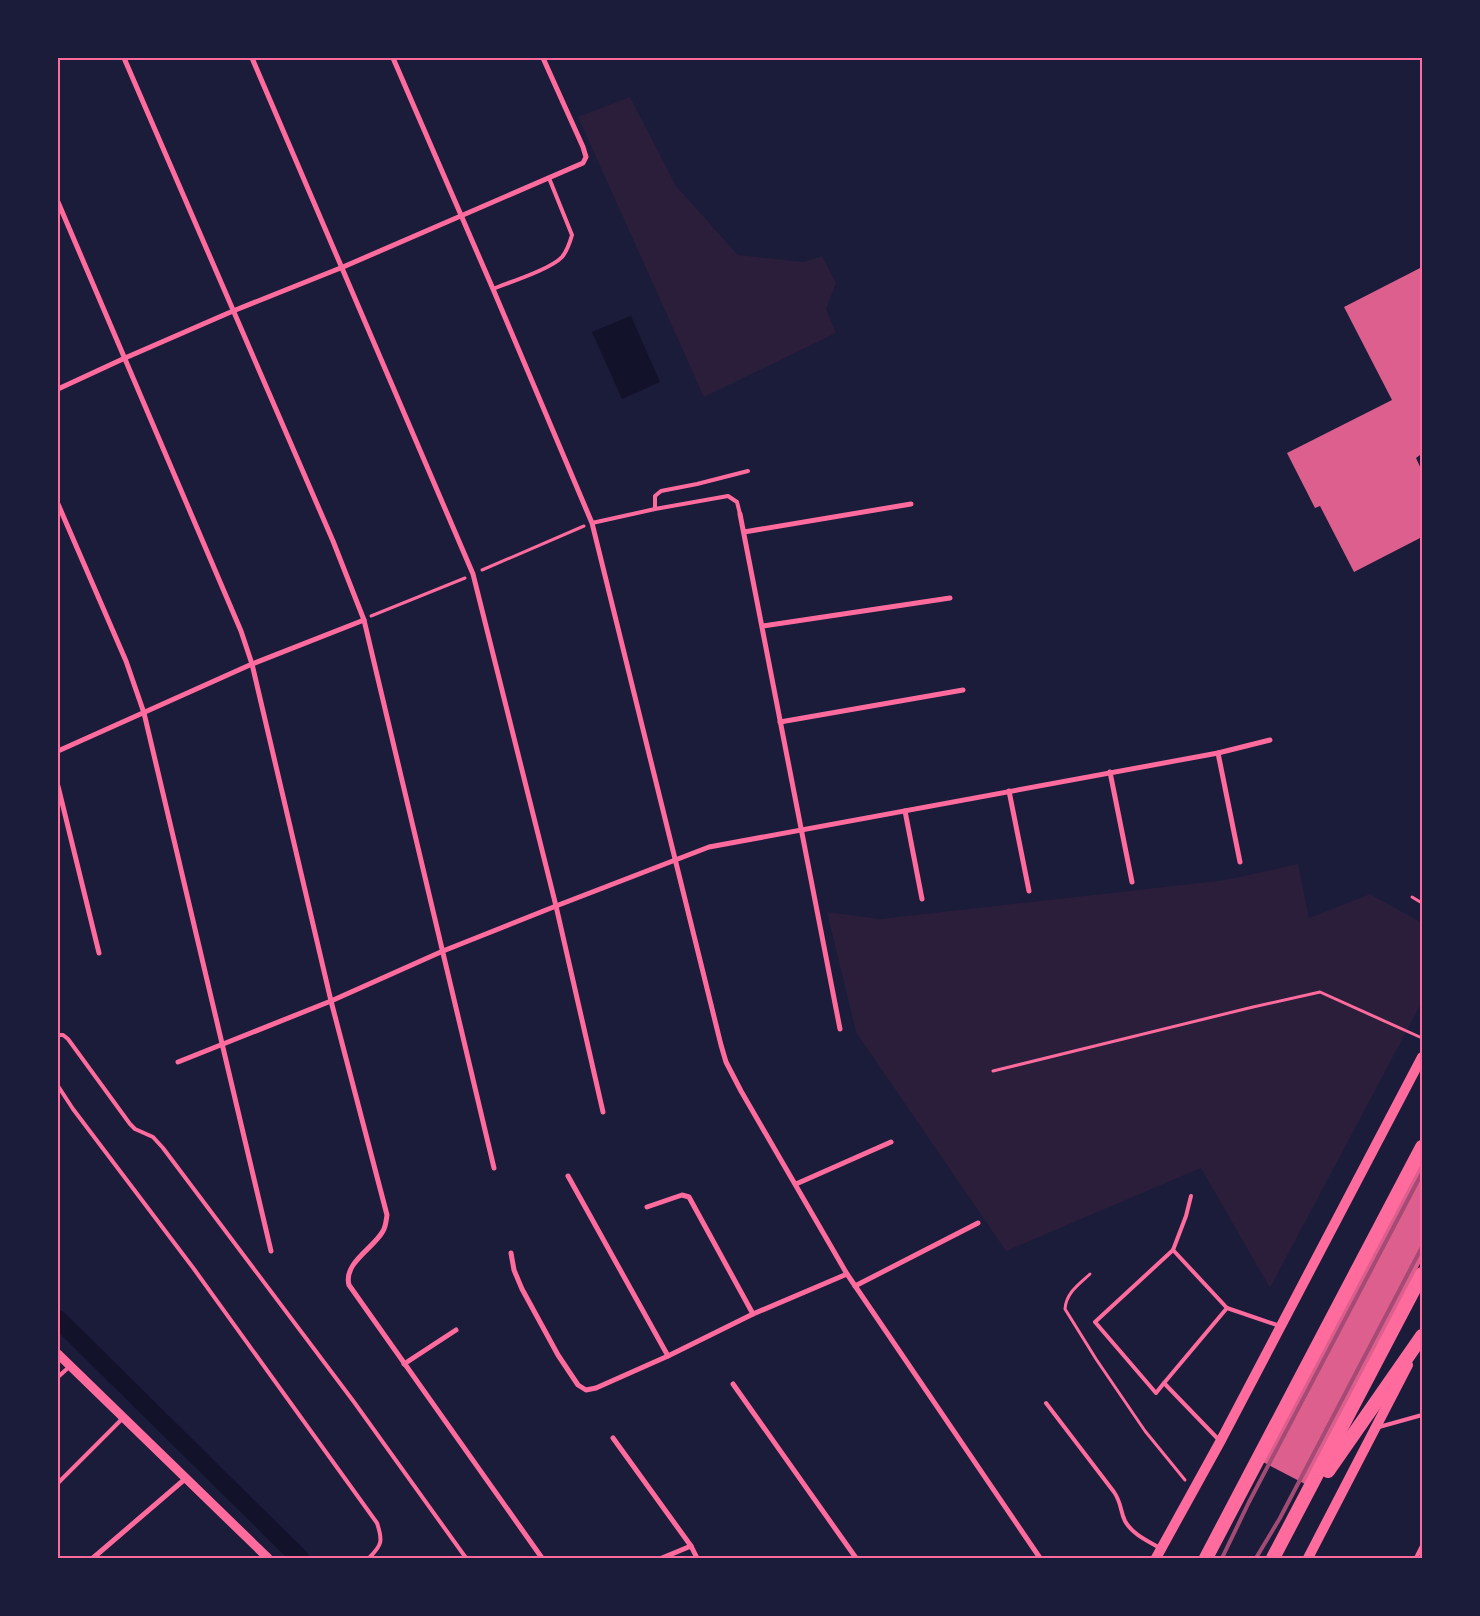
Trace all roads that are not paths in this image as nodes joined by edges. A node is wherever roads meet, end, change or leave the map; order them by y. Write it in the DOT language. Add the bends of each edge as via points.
graph roads {
  1 [pos="124,58"];
  2 [pos="252,58"];
  3 [pos="393,58"];
  4 [pos="543,58"];
  5 [pos="549,178"];
  6 [pos="58,202"];
  7 [pos="461,216"];
  8 [pos="343,267"];
  9 [pos="493,289"];
  10 [pos="233,311"];
  11 [pos="124,358"];
  12 [pos="58,389"];
  13 [pos="748,471"];
  14 [pos="58,504"];
  15 [pos="911,504"];
  16 [pos="655,509"];
  17 [pos="740,514"];
  18 [pos="592,523"];
  19 [pos="744,532"];
  20 [pos="950,598"];
  21 [pos="364,620"];
  22 [pos="763,626"];
  23 [pos="252,664"];
  24 [pos="963,690"];
  25 [pos="144,713"];
  26 [pos="780,722"];
  27 [pos="1270,740"];
  28 [pos="58,751"];
  29 [pos="1218,752"];
  30 [pos="1110,772"];
  31 [pos="58,786"];
  32 [pos="1009,791"];
  33 [pos="905,811"];
  34 [pos="801,830"];
  35 [pos="676,861"];
  36 [pos="1240,862"];
  37 [pos="1132,882"];
  38 [pos="1029,891"];
  39 [pos="922,899"];
  40 [pos="556,906"];
  41 [pos="443,951"];
  42 [pos="99,953"];
  43 [pos="331,1002"];
  44 [pos="840,1029"];
  45 [pos="58,1035"];
  46 [pos="222,1044"];
  47 [pos="1422,1059"];
  48 [pos="178,1062"];
  49 [pos="58,1086"];
  50 [pos="603,1112"];
  51 [pos="891,1142"];
  52 [pos="1422,1147"];
  53 [pos="494,1168"];
  54 [pos="568,1176"];
  55 [pos="796,1184"];
  56 [pos="1191,1196"];
  57 [pos="647,1207"];
  58 [pos="978,1223"];
  59 [pos="1173,1250"];
  60 [pos="271,1251"];
  61 [pos="511,1253"];
  62 [pos="847,1274"];
  63 [pos="1422,1274"];
  64 [pos="855,1286"];
  65 [pos="1228,1308"];
  66 [pos="753,1314"];
  67 [pos="1281,1327"];
  68 [pos="456,1330"];
  69 [pos="1422,1337"];
  70 [pos="58,1354"];
  71 [pos="668,1356"];
  72 [pos="404,1364"];
  73 [pos="69,1366"];
  74 [pos="58,1377"];
  75 [pos="734,1384"];
  76 [pos="1164,1384"];
  77 [pos="1046,1403"];
  78 [pos="1422,1415"];
  79 [pos="122,1419"];
  80 [pos="1376,1427"];
  81 [pos="612,1438"];
  82 [pos="1220,1442"];
  83 [pos="185,1479"];
  84 [pos="58,1483"];
  85 [pos="1297,1514"];
  86 [pos="691,1546"];
  87 [pos="1422,1546"];
  88 [pos="1161,1549"];
  89 [pos="93,1558"];
  90 [pos="268,1558"];
  91 [pos="369,1558"];
  92 [pos="466,1558"];
  93 [pos="542,1558"];
  94 [pos="662,1558"];
  95 [pos="697,1558"];
  96 [pos="856,1558"];
  97 [pos="1040,1558"];
  98 [pos="1156,1558"];
  99 [pos="1206,1558"];
  100 [pos="1273,1558"];
  101 [pos="1308,1558"];
  102 [pos="1416,1558"];
  1 -- 10 [label="street"];
  2 -- 8 [label="street"];
  3 -- 7 [label="street"];
  4 -- 5 [label="street" via="586,157 576,167"];
  5 -- 7 [label="street"];
  5 -- 9 [label="lane" via="572,235 565,252 551,264"];
  6 -- 11 [label="street"];
  7 -- 8 [label="street"];
  7 -- 9 [label="street"];
  8 -- 10 [label="street"];
  8 -- 40 [label="street" via="473,574"];
  9 -- 18 [label="street"];
  10 -- 11 [label="street"];
  10 -- 21 [label="street"];
  11 -- 12 [label="street"];
  11 -- 23 [label="street" via="241,631"];
  13 -- 16 [label="lane" via="662,491 655,496"];
  14 -- 25 [label="street" via="126,661"];
  15 -- 19 [label="street"];
  16 -- 17 [label="lane" via="728,496 737,502"];
  16 -- 18 [label="lane"];
  17 -- 19 [label="street"];
  18 -- 35 [label="street"];
  19 -- 22 [label="street"];
  20 -- 22 [label="street"];
  21 -- 23 [label="street"];
  21 -- 41 [label="street"];
  22 -- 26 [label="street"];
  23 -- 25 [label="street"];
  23 -- 43 [label="street"];
  24 -- 26 [label="street"];
  25 -- 28 [label="street"];
  25 -- 46 [label="street"];
  26 -- 34 [label="street"];
  27 -- 29 [label="street"];
  29 -- 30 [label="street"];
  29 -- 36 [label="street"];
  30 -- 32 [label="street"];
  30 -- 37 [label="street"];
  31 -- 42 [label="street"];
  32 -- 33 [label="street"];
  32 -- 38 [label="street"];
  33 -- 34 [label="street"];
  33 -- 39 [label="street"];
  34 -- 35 [label="street" via="709,847"];
  34 -- 44 [label="street"];
  35 -- 40 [label="street"];
  35 -- 55 [label="street" via="726,1062"];
  40 -- 41 [label="street"];
  40 -- 50 [label="street"];
  41 -- 43 [label="street"];
  41 -- 53 [label="street"];
  43 -- 46 [label="street"];
  43 -- 72 [label="street" via="386,1215 383,1232 352,1266 348,1285"];
  45 -- 92 [label="lane" via="68,1039 130,1124 153,1137 163,1148 348,1394"];
  46 -- 48 [label="street"];
  46 -- 60 [label="street"];
  47 -- 67 [label="main road"];
  49 -- 91 [label="lane" via="376,1523 382,1536 380,1547"];
  51 -- 55 [label="street"];
  52 -- 99 [label="highway"];
  54 -- 71 [label="street"];
  55 -- 62 [label="street"];
  56 -- 59 [label="lane"];
  57 -- 66 [label="street" via="682,1195 689,1197"];
  58 -- 64 [label="street"];
  59 -- 65 [label="lane"];
  59 -- 76 [label="lane" via="1095,1322 1156,1393"];
  61 -- 71 [label="street" via="522,1289 558,1356 578,1385 586,1390 596,1388"];
  62 -- 64 [label="street"];
  62 -- 66 [label="street"];
  63 -- 85 [label="highway"];
  64 -- 97 [label="street"];
  65 -- 67 [label="lane"];
  65 -- 76 [label="lane"];
  66 -- 71 [label="street"];
  67 -- 82 [label="main road"];
  68 -- 72 [label="street"];
  69 -- 80 [label="main road"];
  69 -- 85 [label="highway"];
  70 -- 73 [label="street"];
  72 -- 93 [label="street"];
  73 -- 74 [label="lane"];
  73 -- 79 [label="street"];
  75 -- 96 [label="street"];
  76 -- 82 [label="lane"];
  77 -- 88 [label="lane" via="1114,1492 1130,1529"];
  78 -- 80 [label="lane"];
  79 -- 83 [label="street"];
  79 -- 84 [label="lane"];
  80 -- 101 [label="main road"];
  81 -- 86 [label="street"];
  82 -- 88 [label="main road"];
  83 -- 89 [label="street"];
  83 -- 90 [label="street"];
  85 -- 100 [label="highway"];
  86 -- 94 [label="street"];
  86 -- 95 [label="street"];
  87 -- 102 [label="lane"];
  88 -- 98 [label="main road"];
}
